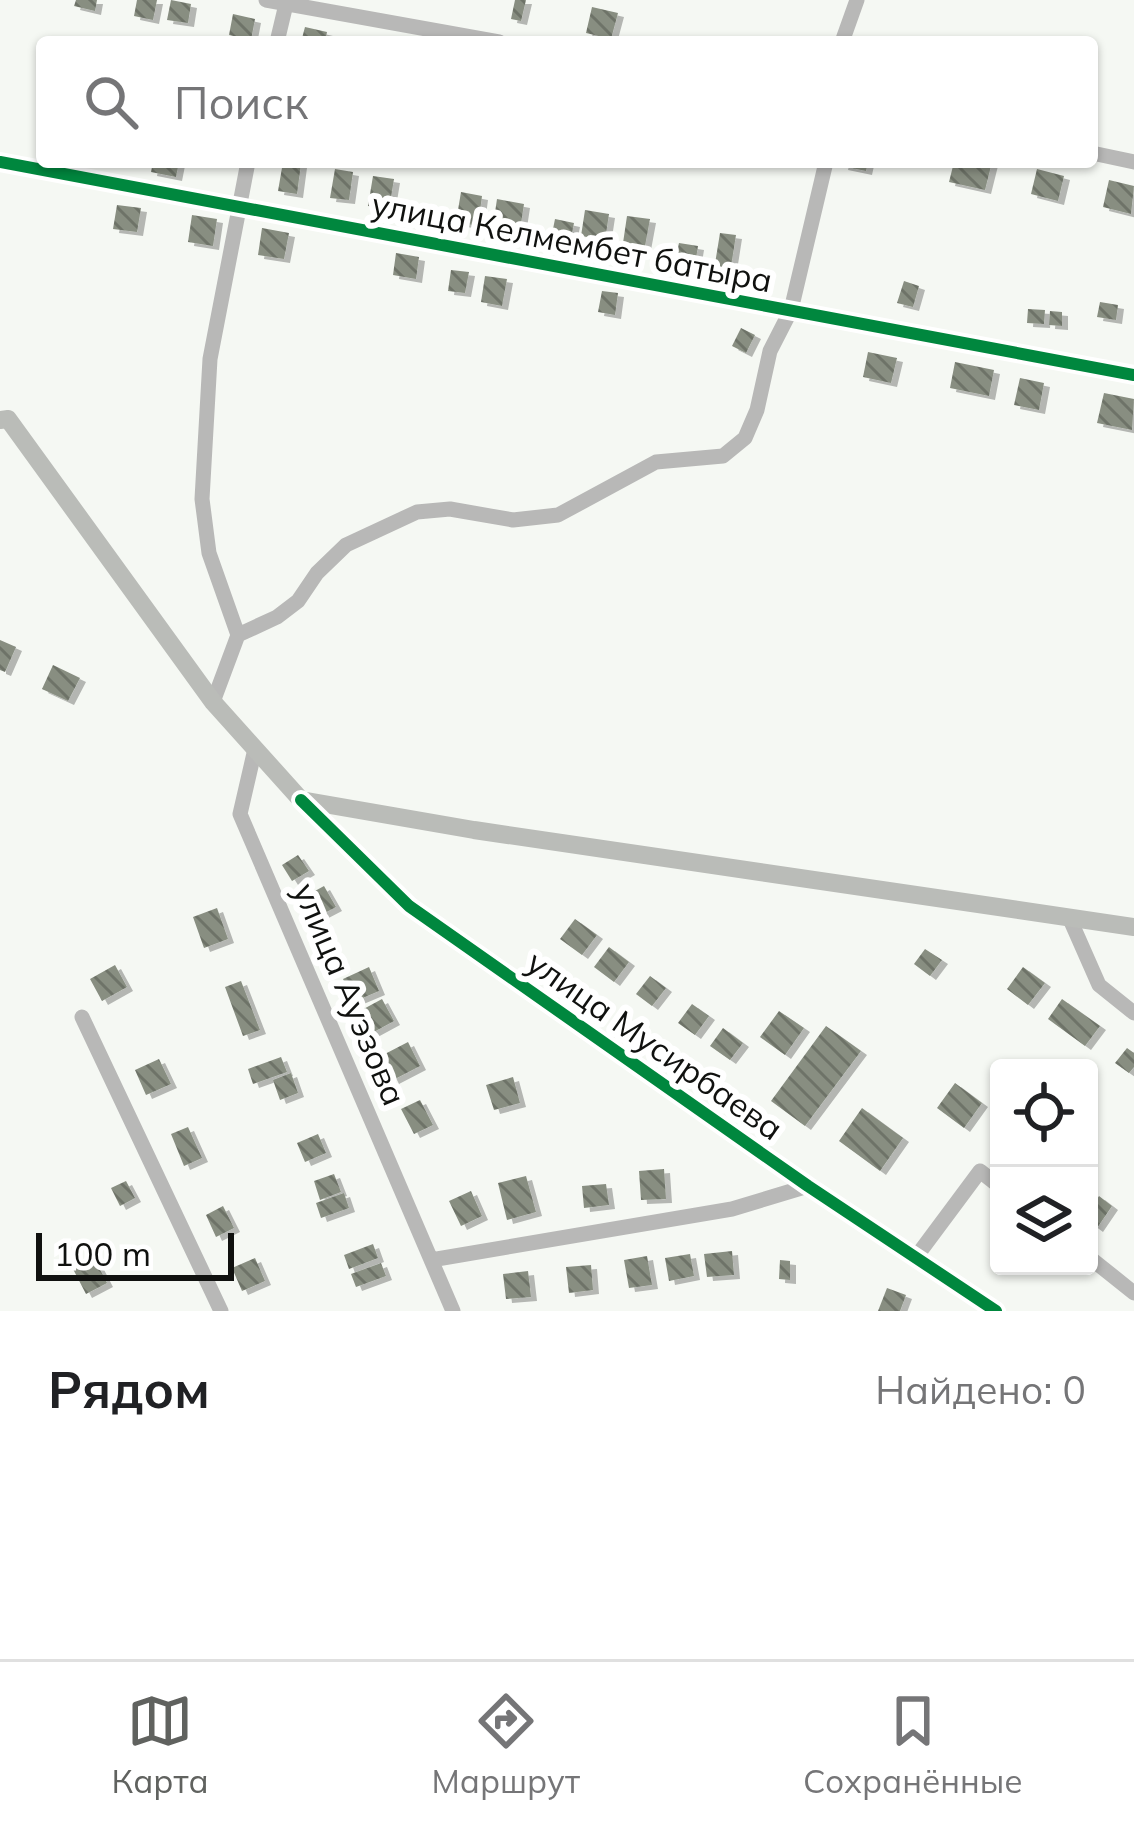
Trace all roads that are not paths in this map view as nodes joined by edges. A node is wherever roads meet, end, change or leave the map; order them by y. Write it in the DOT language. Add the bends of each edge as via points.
graph roads {
  1 [pos="266,0"];
  2 [pos="857,0"];
  3 [pos="287,2"];
  4 [pos="278,36"];
  5 [pos="468,36"];
  6 [pos="844,36"];
  7 [pos="1098,154"];
  8 [pos="0,162"];
  9 [pos="1134,162"];
  10 [pos="247,168"];
  11 [pos="825,168"];
  12 [pos="237,207"];
  13 [pos="791,310"];
  14 [pos="1134,375"];
  15 [pos="2,415"];
  16 [pos="238,635"];
  17 [pos="213,702"];
  18 [pos="255,748"];
  19 [pos="301,800"];
  20 [pos="1070,917"];
  21 [pos="1134,926"];
  22 [pos="1134,1013"];
  23 [pos="82,1017"];
  24 [pos="990,1179"];
  25 [pos="808,1186"];
  26 [pos="916,1257"];
  27 [pos="431,1259"];
  28 [pos="1098,1264"];
  29 [pos="1134,1293"];
  30 [pos="221,1311"];
  31 [pos="453,1311"];
  32 [pos="996,1311"];
  1 -- 3 [label="street"];
  2 -- 6 [label="street"];
  3 -- 4 [label="street"];
  3 -- 5 [label="street"];
  7 -- 9 [label="street"];
  8 -- 12 [label="street, улица Келмембет батыра"];
  10 -- 12 [label="street"];
  11 -- 13 [label="street"];
  12 -- 13 [label="street, улица Келмембет батыра"];
  12 -- 16 [label="street" via="210,359 202,500 209,553"];
  13 -- 14 [label="street, улица Келмембет батыра"];
  13 -- 16 [label="street" via="745,438 723,456 656,462 558,515 417,512 346,544 298,601"];
  15 -- 17 [label="main road"];
  16 -- 17 [label="street"];
  17 -- 18 [label="main road"];
  18 -- 19 [label="main road"];
  18 -- 27 [label="street, улица Ауэзова" via="240,814"];
  19 -- 20 [label="main road"];
  19 -- 25 [label="street, улица Мусирбаева" via="409,906"];
  20 -- 21 [label="main road"];
  20 -- 22 [label="street" via="1099,985"];
  23 -- 30 [label="street"];
  24 -- 26 [label="street" via="980,1171"];
  25 -- 26 [label="street, улица Мусирбаева"];
  25 -- 27 [label="street" via="732,1209"];
  26 -- 32 [label="street, улица Мусирбаева"];
  27 -- 31 [label="street, улица Ауэзова"];
  28 -- 29 [label="street"];
}
